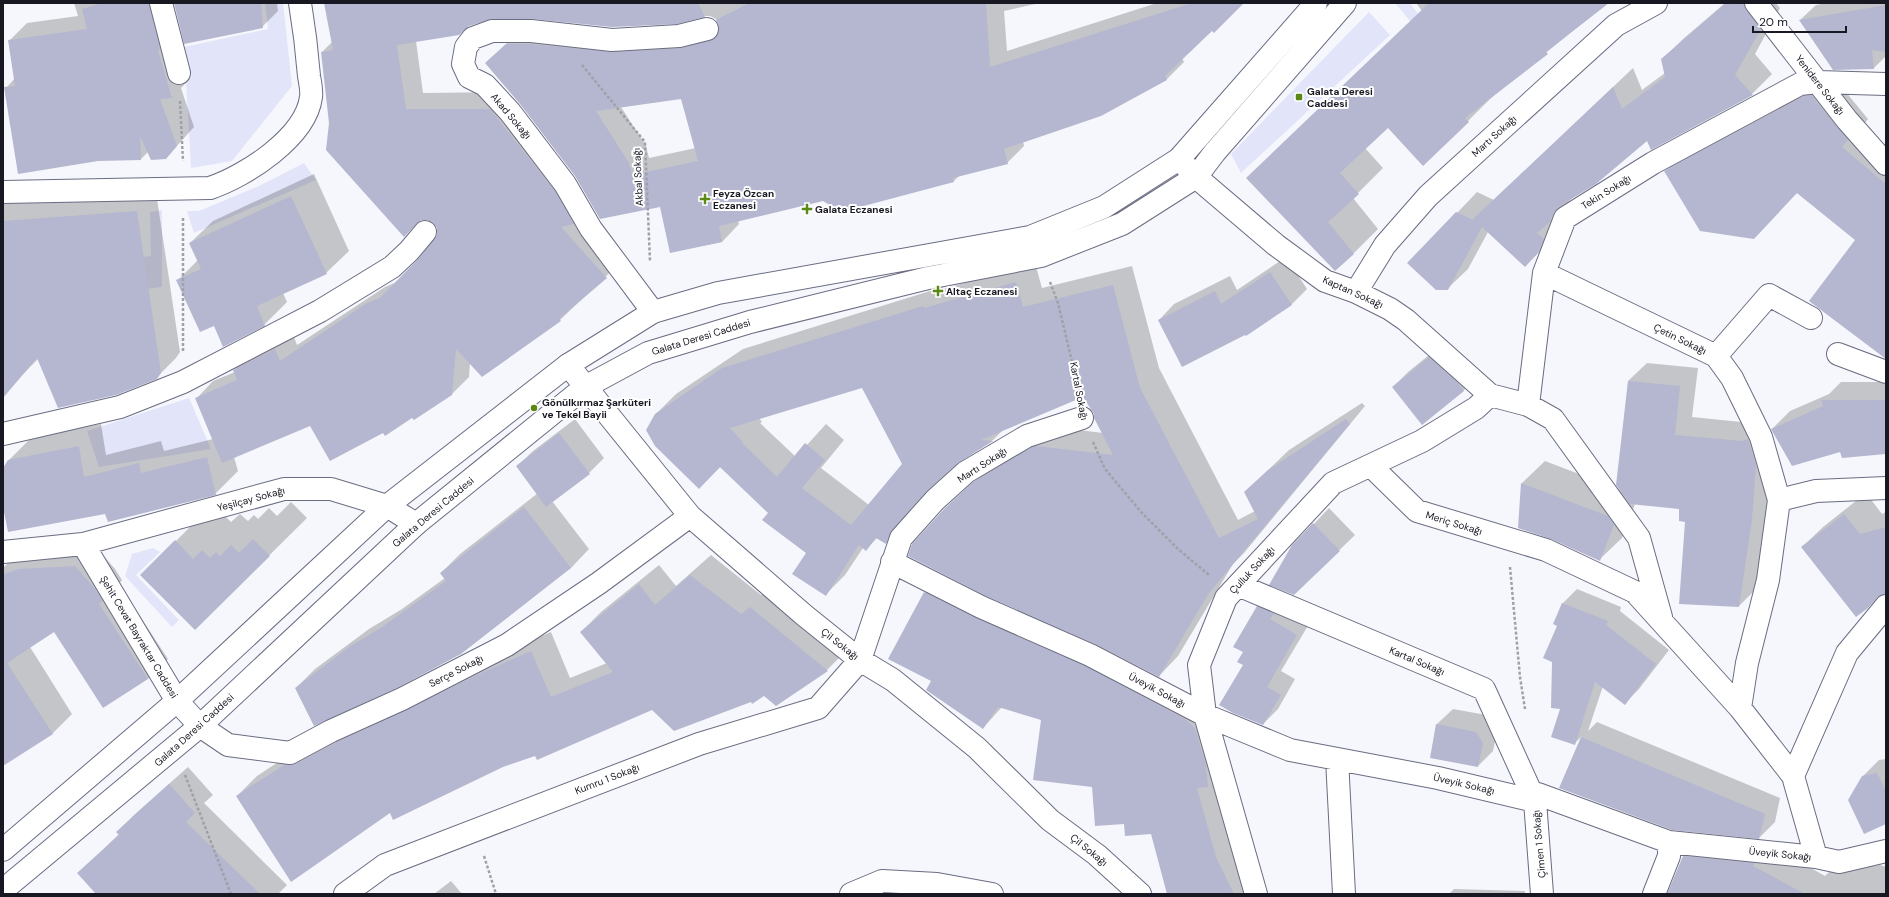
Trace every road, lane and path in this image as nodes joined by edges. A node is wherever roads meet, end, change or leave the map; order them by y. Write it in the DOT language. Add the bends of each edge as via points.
graph roads {
  1 [pos="161,3"];
  2 [pos="300,3"];
  3 [pos="1316,3"];
  4 [pos="1345,3"];
  5 [pos="1656,3"];
  6 [pos="1756,3"];
  7 [pos="707,29"];
  8 [pos="557,34"];
  9 [pos="179,73"];
  10 [pos="1818,82"];
  11 [pos="1886,84"];
  12 [pos="1179,159"];
  13 [pos="1886,164"];
  14 [pos="1196,177"];
  15 [pos="184,187"];
  16 [pos="3,192"];
  17 [pos="425,232"];
  18 [pos="1041,256"];
  19 [pos="651,265"];
  20 [pos="1544,273"];
  21 [pos="1356,292"];
  22 [pos="653,312"];
  23 [pos="1811,318"];
  24 [pos="1838,354"];
  25 [pos="1716,356"];
  26 [pos="568,364"];
  27 [pos="1886,372"];
  28 [pos="183,382"];
  29 [pos="585,387"];
  30 [pos="1490,395"];
  31 [pos="1528,405"];
  32 [pos="1082,418"];
  33 [pos="3,434"];
  34 [pos="1371,466"];
  35 [pos="1886,488"];
  36 [pos="1779,500"];
  37 [pos="387,506"];
  38 [pos="690,516"];
  39 [pos="416,524"];
  40 [pos="1507,539"];
  41 [pos="83,544"];
  42 [pos="3,552"];
  43 [pos="892,562"];
  44 [pos="1232,592"];
  45 [pos="1886,606"];
  46 [pos="1662,622"];
  47 [pos="860,660"];
  48 [pos="177,702"];
  49 [pos="1740,708"];
  50 [pos="1526,714"];
  51 [pos="1206,716"];
  52 [pos="200,726"];
  53 [pos="175,748"];
  54 [pos="1337,759"];
  55 [pos="1794,776"];
  56 [pos="1536,797"];
  57 [pos="475,830"];
  58 [pos="1669,842"];
  59 [pos="3,850"];
  60 [pos="1886,851"];
  61 [pos="1816,858"];
  62 [pos="3,890"];
  63 [pos="231,894"];
  64 [pos="345,894"];
  65 [pos="496,894"];
  66 [pos="851,894"];
  67 [pos="992,894"];
  68 [pos="1140,894"];
  69 [pos="1256,894"];
  70 [pos="1344,894"];
  71 [pos="1542,894"];
  72 [pos="1654,894"];
  1 -- 9 [label="street"];
  2 -- 15 [label="street" via="306,36 311,97 302,122 287,141 228,182 210,188"];
  3 -- 12 [label="street"];
  4 -- 14 [label="street, Galata Deresi Caddesi"];
  5 -- 21 [label="street, Martı Sokağı" via="1616,25 1428,196 1385,245"];
  6 -- 10 [label="street, Yenidere Sokağı"];
  7 -- 8 [label="street, Akad Sokağı" via="679,36 612,40"];
  8 -- 19 [label="path, Akbal Sokağı" via="645,142"];
  8 -- 22 [label="street, Akad Sokağı" via="492,31 473,38 466,47 463,64 469,77 485,85 510,112 565,184 591,229"];
  9 -- 15 [label="path"];
  10 -- 11 [label="street, Tekin Sokağı"];
  10 -- 13 [label="street, Yenidere Sokağı"];
  10 -- 20 [label="street, Tekin Sokağı" via="1800,84 1653,163 1566,218"];
  12 -- 14 [label="street, Kaptan Sokağı"];
  12 -- 22 [label="street" via="1104,207 1030,237 718,292"];
  14 -- 18 [label="street, Galata Deresi Caddesi" via="1122,224"];
  14 -- 21 [label="street, Kaptan Sokağı" via="1276,245 1325,281"];
  15 -- 16 [label="street"];
  15 -- 28 [label="path"];
  17 -- 28 [label="street" via="409,251 385,271 320,311"];
  18 -- 29 [label="street, Galata Deresi Caddesi" via="928,278 750,322 648,353"];
  18 -- 32 [label="path, Kartal Sokağı" via="1064,325 1078,382"];
  20 -- 25 [label="street, Çetin Sokağı"];
  20 -- 31 [label="street, Tekin Sokağı"];
  21 -- 30 [label="street, Kaptan Sokağı" via="1406,320"];
  22 -- 26 [label="street"];
  23 -- 25 [label="street" via="1769,295"];
  24 -- 27 [label="street"];
  25 -- 36 [label="street, Çetin Sokağı" via="1732,378 1761,437"];
  26 -- 29 [label="street, Çil Sokağı"];
  26 -- 37 [label="street"];
  28 -- 33 [label="street" via="120,407"];
  29 -- 38 [label="street, Çil Sokağı"];
  29 -- 39 [label="street, Galata Deresi Caddesi"];
  30 -- 31 [label="street"];
  30 -- 34 [label="street, Çulluk Sokağı" via="1476,408"];
  31 -- 46 [label="street" via="1552,420 1639,538"];
  32 -- 43 [label="street, Martı Sokağı" via="1027,436 966,472 935,500 900,538"];
  32 -- 44 [label="path, Kartal Sokağı" via="1105,469 1142,513 1178,549"];
  34 -- 40 [label="street, Meriç Sokağı" via="1417,511"];
  34 -- 44 [label="street, Çulluk Sokağı" via="1333,484"];
  35 -- 36 [label="street" via="1816,492"];
  36 -- 49 [label="street" via="1768,580 1747,663"];
  37 -- 39 [label="street, Yeşilçay Sokağı"];
  37 -- 41 [label="street, Yeşilçay Sokağı" via="331,490 284,489"];
  37 -- 48 [label="street"];
  38 -- 47 [label="street, Çil Sokağı"];
  38 -- 52 [label="street, Serçe Sokağı" via="599,583 507,645 290,753 228,745"];
  39 -- 52 [label="street, Galata Deresi Caddesi"];
  40 -- 46 [label="street, Meriç Sokağı" via="1546,550 1635,592"];
  40 -- 50 [label="path"];
  41 -- 42 [label="street, Yeşilçay Sokağı"];
  41 -- 48 [label="street, Şehit Cevat Bayraktar Caddesi"];
  43 -- 47 [label="street"];
  43 -- 51 [label="street, Üveyik Sokağı" via="981,607 1090,655"];
  44 -- 51 [label="street, Çulluk Sokağı" via="1199,664"];
  44 -- 56 [label="street, Kartal Sokağı" via="1484,689"];
  45 -- 55 [label="street" via="1847,653"];
  46 -- 49 [label="street, Meriç Sokağı"];
  47 -- 57 [label="street, Kumru 1 Sokağı" via="818,708 699,744"];
  47 -- 68 [label="street, Çil Sokağı" via="893,680 977,748 1050,820 1097,855"];
  48 -- 52 [label="street, Şehit Cevat Bayraktar Caddesi"];
  48 -- 59 [label="street"];
  49 -- 55 [label="street, Meriç Sokağı"];
  51 -- 54 [label="street, Üveyik Sokağı" via="1290,750"];
  51 -- 69 [label="street, Çulluk Sokağı"];
  52 -- 53 [label="street, Galata Deresi Caddesi"];
  53 -- 62 [label="street, Galata Deresi Caddesi"];
  53 -- 63 [label="path"];
  54 -- 56 [label="street, Üveyik Sokağı"];
  54 -- 70 [label="street"];
  55 -- 61 [label="street"];
  56 -- 58 [label="street, Üveyik Sokağı"];
  56 -- 71 [label="street, Çimen 1 Sokağı"];
  57 -- 64 [label="street, Kumru 1 Sokağı" via="385,865"];
  57 -- 65 [label="path"];
  58 -- 61 [label="street, Üveyik Sokağı"];
  58 -- 72 [label="street" via="1669,856"];
  60 -- 61 [label="street, Üveyik Sokağı" via="1839,862"];
  66 -- 67 [label="street" via="882,881 937,884"];
}
